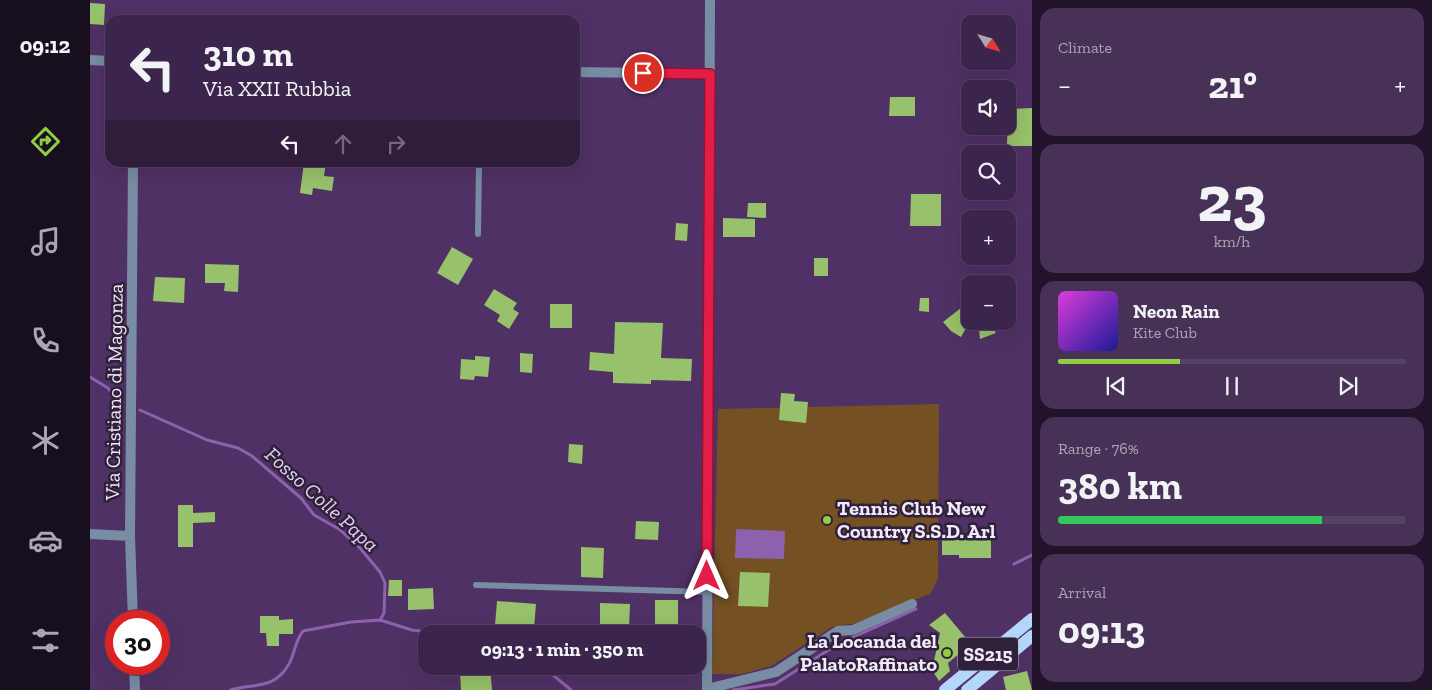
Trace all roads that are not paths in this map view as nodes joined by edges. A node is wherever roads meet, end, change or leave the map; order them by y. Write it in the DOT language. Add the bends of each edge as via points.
graph roads {
  1 [pos="710,0"];
  2 [pos="90,60"];
  3 [pos="105,60"];
  4 [pos="580,72"];
  5 [pos="710,74"];
  6 [pos="134,167"];
  7 [pos="479,167"];
  8 [pos="478,234"];
  9 [pos="90,534"];
  10 [pos="130,536"];
  11 [pos="476,585"];
  12 [pos="707,592"];
  13 [pos="912,604"];
  14 [pos="132,610"];
  15 [pos="1032,618"];
  16 [pos="1032,636"];
  17 [pos="134,675"];
  18 [pos="707,689"];
  19 [pos="134,690"];
  20 [pos="945,690"];
  21 [pos="967,690"];
  1 -- 5 [label="street"];
  2 -- 3 [label="street"];
  4 -- 5 [label="street"];
  5 -- 12 [label="street"];
  6 -- 10 [label="street, Via Cristiano di Magonza"];
  7 -- 8 [label="lane"];
  9 -- 10 [label="street"];
  10 -- 14 [label="street, Via Cristiano di Magonza"];
  11 -- 12 [label="lane"];
  12 -- 18 [label="street"];
  13 -- 18 [label="street" via="853,630 838,630 776,672"];
  15 -- 20 [label="main road, SS215"];
  16 -- 21 [label="main road, SS215"];
  17 -- 19 [label="street"];
}
